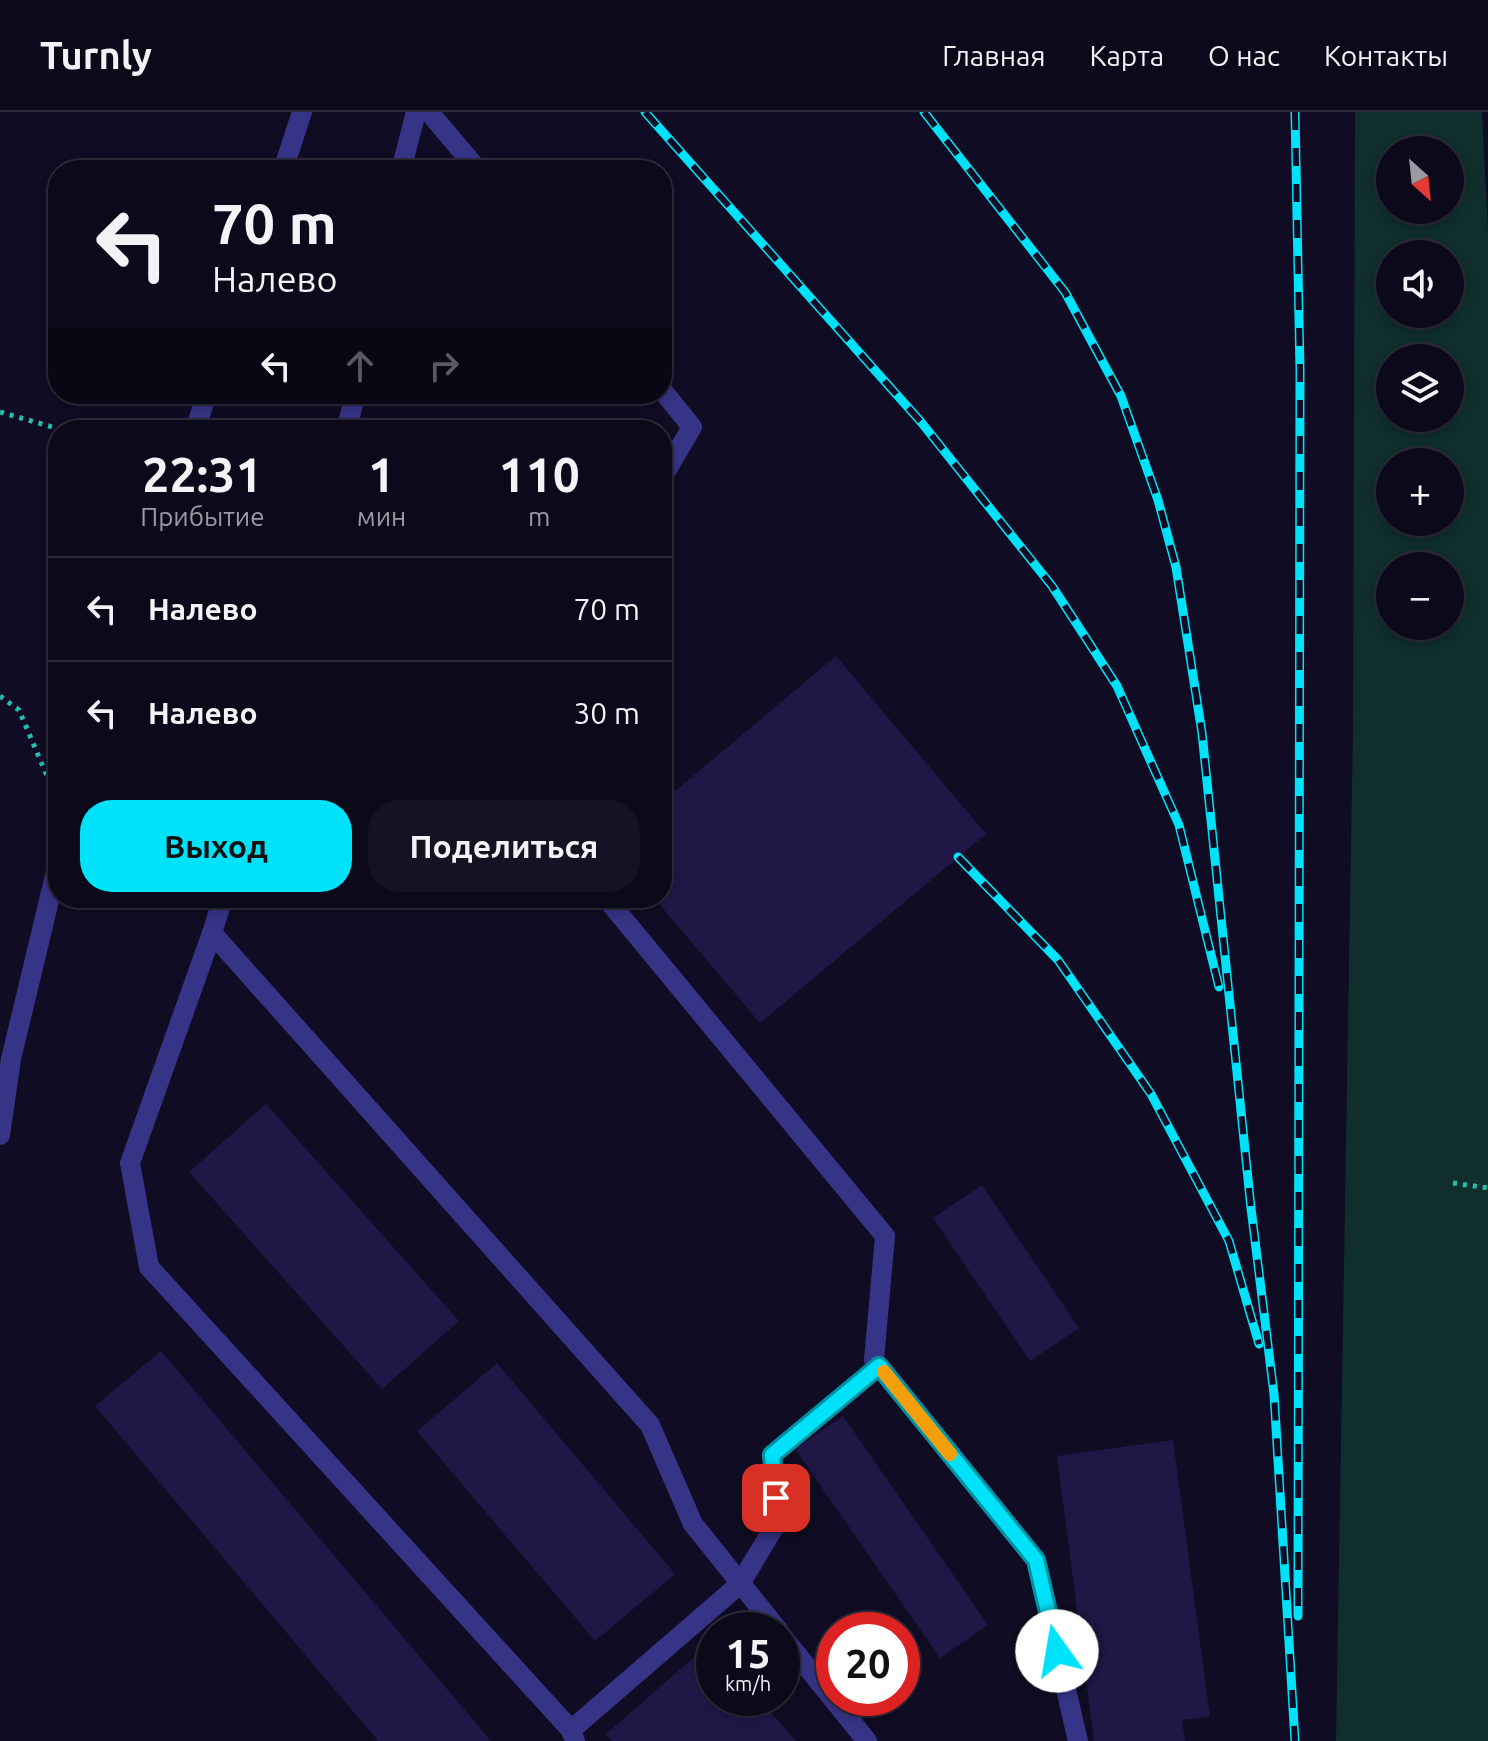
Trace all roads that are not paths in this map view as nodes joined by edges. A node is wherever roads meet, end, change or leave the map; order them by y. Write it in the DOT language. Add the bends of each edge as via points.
graph roads {
  1 [pos="302,112"];
  2 [pos="416,112"];
  3 [pos="429,112"];
  4 [pos="286,160"];
  5 [pos="404,160"];
  6 [pos="470,160"];
  7 [pos="672,402"];
  8 [pos="672,461"];
  9 [pos="48,905"];
  10 [pos="220,908"];
  11 [pos="614,908"];
  12 [pos="212,933"];
  13 [pos="0,1135"];
  14 [pos="879,1366"];
  15 [pos="740,1584"];
  16 [pos="763,1612"];
  17 [pos="800,1658"];
  18 [pos="573,1736"];
  19 [pos="867,1741"];
  20 [pos="1078,1741"];
  1 -- 4 [label="street"];
  2 -- 5 [label="street"];
  3 -- 6 [label="street"];
  7 -- 8 [label="street" via="692,427"];
  9 -- 13 [label="street" via="11,1059"];
  10 -- 12 [label="street"];
  11 -- 14 [label="street" via="885,1236 874,1360"];
  12 -- 15 [label="street" via="650,1425 693,1524"];
  12 -- 18 [label="street" via="130,1163 149,1267"];
  14 -- 15 [label="street" via="772,1455 779,1519"];
  14 -- 20 [label="street" via="1036,1560"];
  15 -- 16 [label="street"];
  15 -- 18 [label="street"];
  17 -- 19 [label="street"];
}
